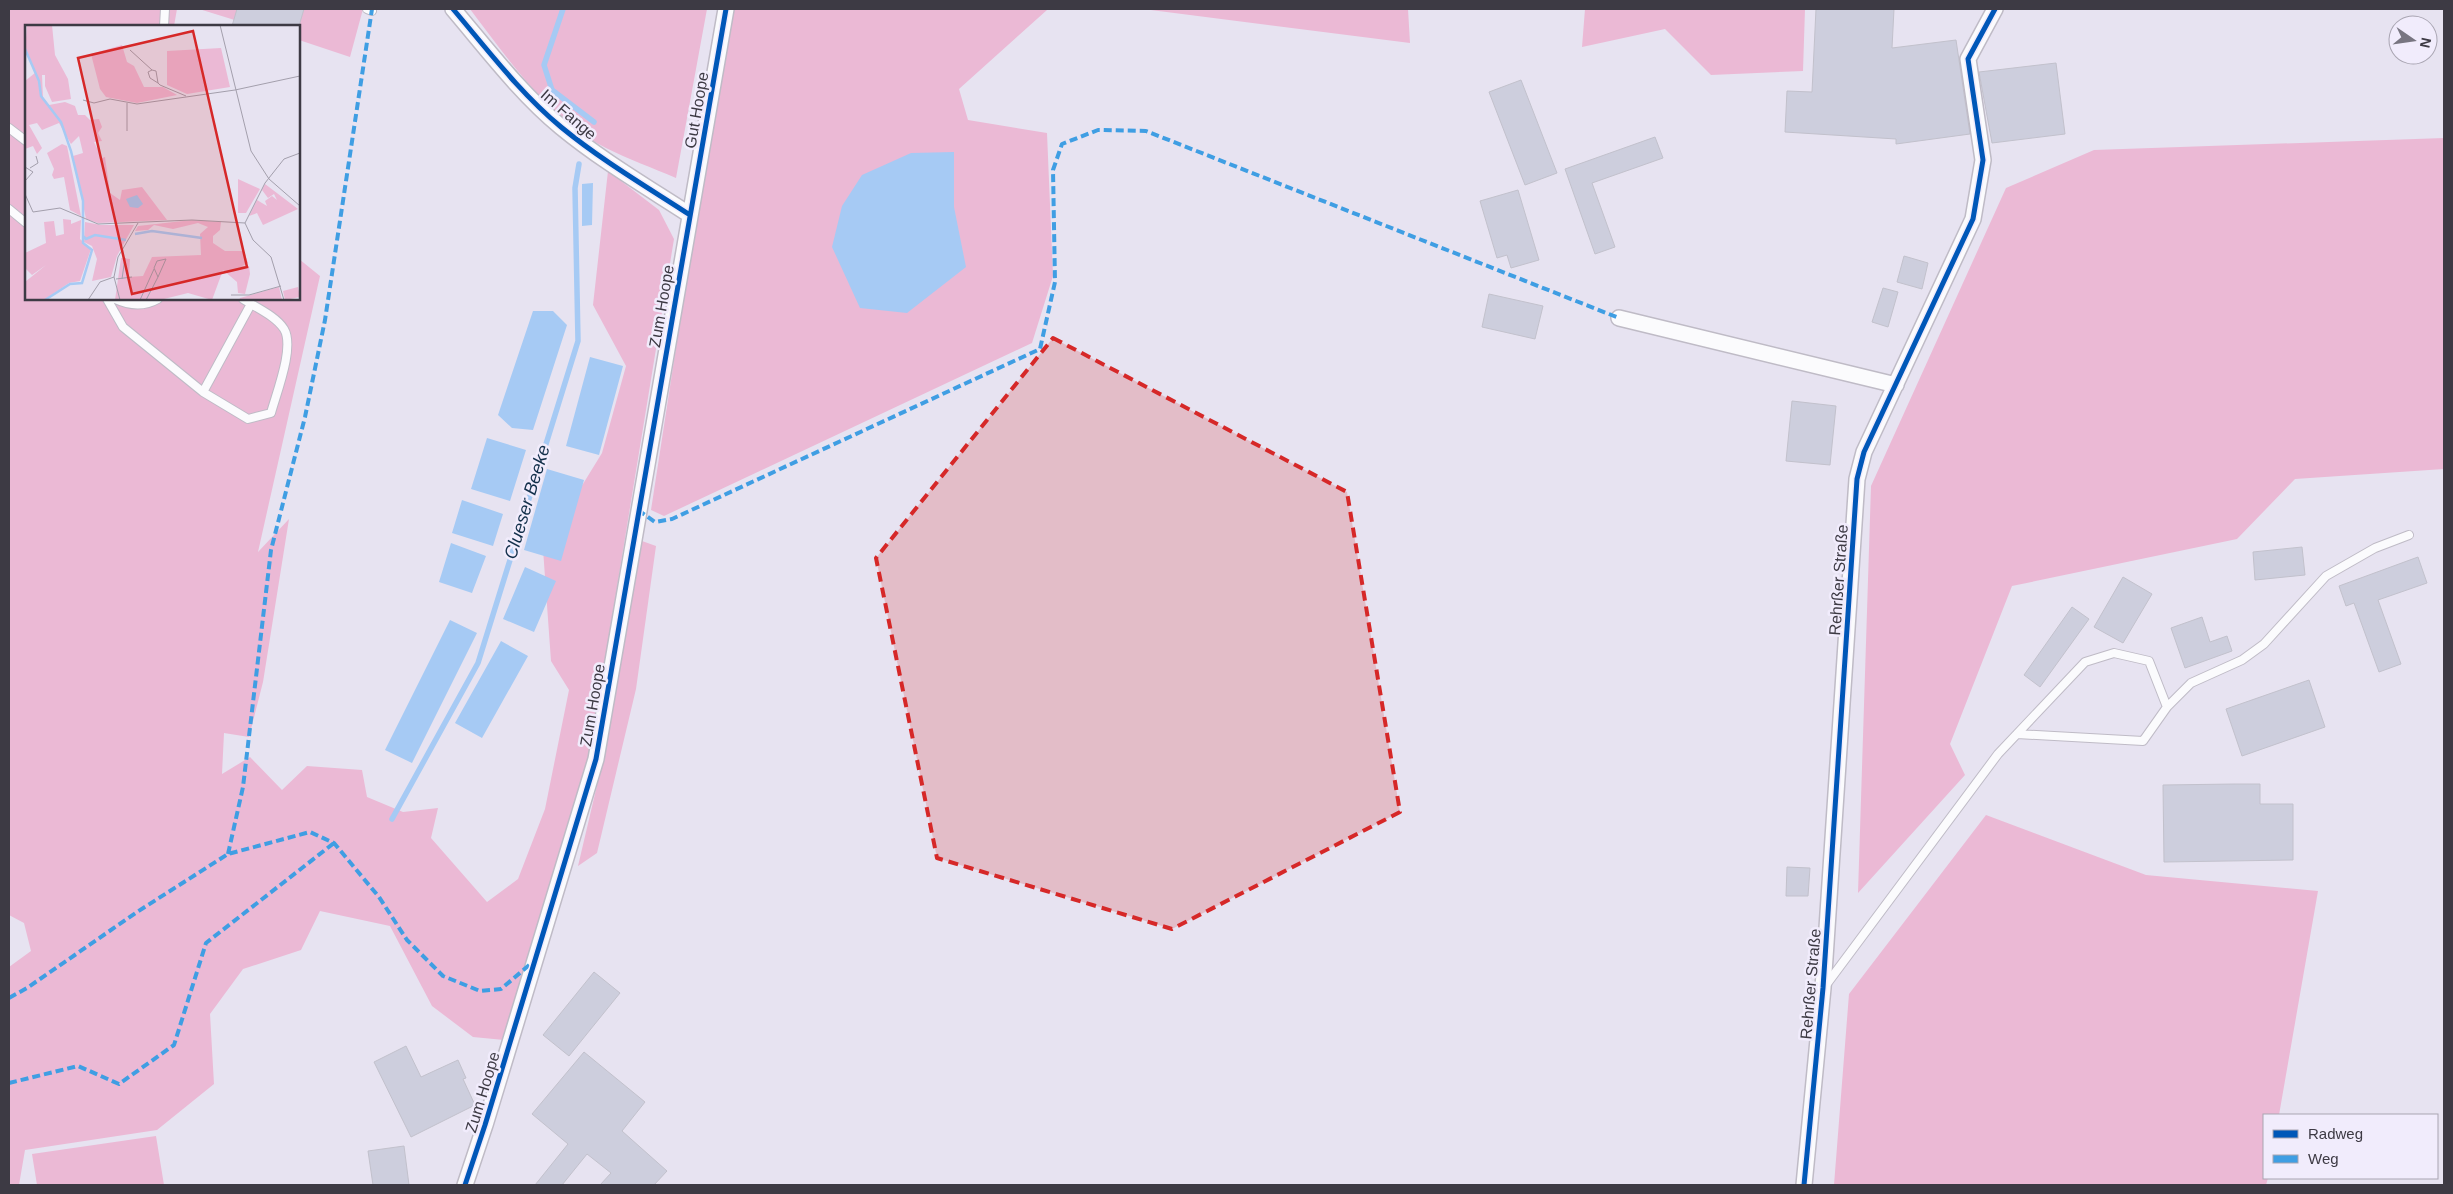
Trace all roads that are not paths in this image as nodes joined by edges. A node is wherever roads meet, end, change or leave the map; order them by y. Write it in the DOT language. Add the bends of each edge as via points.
graph roads {
  1 [pos="166,9"];
  2 [pos="453,9"];
  3 [pos="726,9"];
  4 [pos="1995,9"];
  5 [pos="164,25"];
  6 [pos="9,128"];
  7 [pos="25,140"];
  8 [pos="9,209"];
  9 [pos="690,215"];
  10 [pos="25,222"];
  11 [pos="109,300"];
  12 [pos="117,300"];
  13 [pos="156,300"];
  14 [pos="244,300"];
  15 [pos="250,304"];
  16 [pos="1619,318"];
  17 [pos="1896,384"];
  18 [pos="203,392"];
  19 [pos="2409,534"];
  20 [pos="2167,708"];
  21 [pos="2016,734"];
  22 [pos="1823,988"];
  23 [pos="465,1185"];
  24 [pos="1804,1185"];
  1 -- 5 [label="lane"];
  2 -- 9 [label="street, Im Fange" via="513,80 560,126"];
  3 -- 9 [label="street, Gut Hoope"];
  4 -- 17 [label="street, Rehrßer Straße" via="1968,59 1983,160 1973,219"];
  6 -- 7 [label="lane"];
  8 -- 10 [label="lane"];
  9 -- 23 [label="street, Zum Hoope" via="596,759"];
  11 -- 18 [label="lane" via="124,327"];
  12 -- 13 [label="lane" via="128,305 149,304"];
  14 -- 15 [label="lane"];
  15 -- 18 [label="lane"];
  15 -- 18 [label="lane" via="284,328 287,337 286,359 271,413 248,418"];
  16 -- 17 [label="street"];
  17 -- 22 [label="street, Rehrßer Straße" via="1864,452 1857,479"];
  19 -- 20 [label="lane" via="2375,548 2326,576 2264,644 2242,660 2191,682"];
  20 -- 21 [label="lane" via="2142,741"];
  20 -- 21 [label="lane" via="2148,661 2114,653 2086,662"];
  21 -- 22 [label="lane"];
  22 -- 24 [label="street, Rehrßer Straße"];
}
